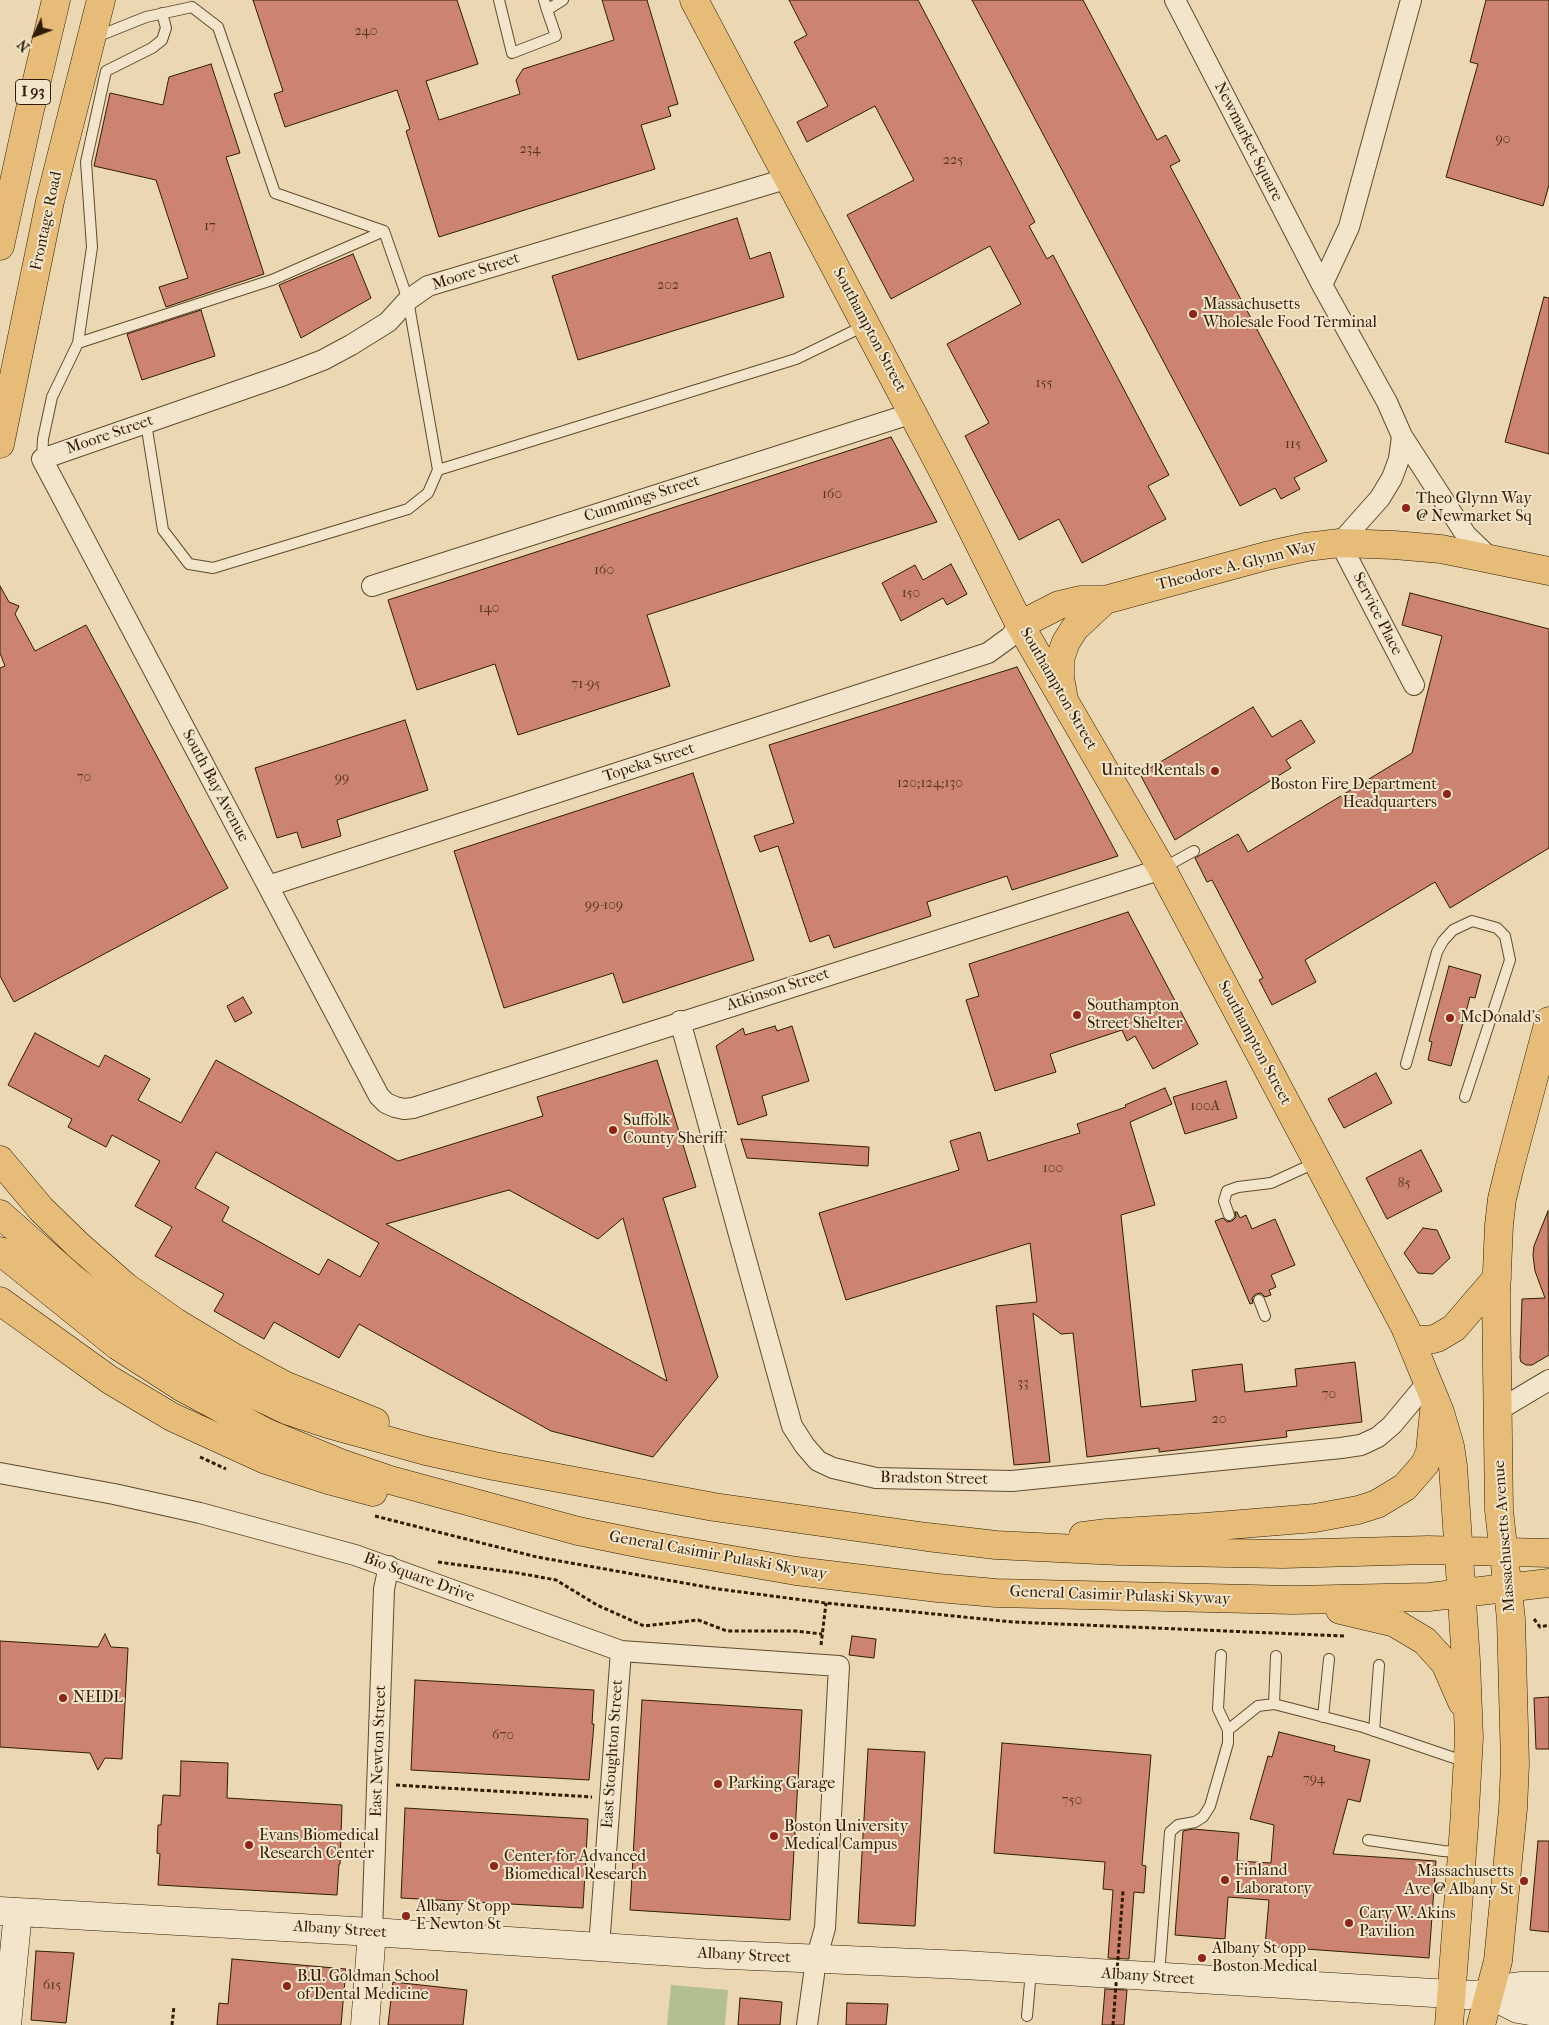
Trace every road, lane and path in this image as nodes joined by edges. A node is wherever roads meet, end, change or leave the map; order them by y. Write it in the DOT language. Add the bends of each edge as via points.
graph roads {
  1 [pos="56,0"];
  2 [pos="102,0"];
  3 [pos="499,0"];
  4 [pos="563,0"];
  5 [pos="694,0"];
  6 [pos="1175,0"];
  7 [pos="1411,0"];
  8 [pos="546,5"];
  9 [pos="162,13"];
  10 [pos="90,40"];
  11 [pos="789,178"];
  12 [pos="384,231"];
  13 [pos="0,246"];
  14 [pos="1322,284"];
  15 [pos="408,300"];
  16 [pos="866,325"];
  17 [pos="78,343"];
  18 [pos="913,413"];
  19 [pos="146,423"];
  20 [pos="1402,436"];
  21 [pos="0,444"];
  22 [pos="42,459"];
  23 [pos="438,470"];
  24 [pos="1340,543"];
  25 [pos="1491,559"];
  26 [pos="1549,571"];
  27 [pos="372,586"];
  28 [pos="1104,600"];
  29 [pos="1020,625"];
  30 [pos="1414,685"];
  31 [pos="1066,705"];
  32 [pos="1194,851"];
  33 [pos="1162,869"];
  34 [pos="268,886"];
  35 [pos="680,1021"];
  36 [pos="1549,1021"];
  37 [pos="1406,1064"];
  38 [pos="1465,1097"];
  39 [pos="395,1107"];
  40 [pos="0,1160"];
  41 [pos="1318,1162"];
  42 [pos="0,1214"];
  43 [pos="1229,1215"];
  44 [pos="0,1251"];
  45 [pos="1497,1278"];
  46 [pos="1259,1300"];
  47 [pos="0,1301"];
  48 [pos="1265,1316"];
  49 [pos="1411,1339"];
  50 [pos="1549,1380"];
  51 [pos="1427,1383"];
  52 [pos="1497,1411"];
  53 [pos="426,1450"];
  54 [pos="0,1472"];
  55 [pos="518,1515"];
  56 [pos="1018,1546"];
  57 [pos="1458,1550"];
  58 [pos="1504,1552"];
  59 [pos="1549,1553"];
  60 [pos="435,1562"];
  61 [pos="389,1566"];
  62 [pos="1549,1583"];
  63 [pos="1508,1588"];
  64 [pos="1461,1593"];
  65 [pos="1293,1600"];
  66 [pos="826,1604"];
  67 [pos="1532,1618"];
  68 [pos="1549,1625"];
  69 [pos="822,1634"];
  70 [pos="821,1650"];
  71 [pos="621,1651"];
  72 [pos="1221,1655"];
  73 [pos="1276,1656"];
  74 [pos="1329,1659"];
  75 [pos="1378,1665"];
  76 [pos="1274,1704"];
  77 [pos="1323,1716"];
  78 [pos="1228,1730"];
  79 [pos="1374,1731"];
  80 [pos="1469,1750"];
  81 [pos="395,1784"];
  82 [pos="595,1797"];
  83 [pos="1368,1840"];
  84 [pos="1462,1852"];
  85 [pos="1124,1891"];
  86 [pos="9,1911"];
  87 [pos="372,1932"];
  88 [pos="599,1947"];
  89 [pos="816,1960"];
  90 [pos="1031,1970"];
  91 [pos="1158,1978"];
  92 [pos="1549,1986"];
  93 [pos="1450,1994"];
  94 [pos="1488,1994"];
  95 [pos="174,2006"];
  96 [pos="1549,2014"];
  97 [pos="1027,2016"];
  98 [pos="5,2023"];
  99 [pos="172,2025"];
  100 [pos="365,2025"];
  101 [pos="807,2025"];
  102 [pos="1113,2025"];
  103 [pos="1449,2025"];
  104 [pos="1481,2025"];
  1 -- 13 [label="main road, I 93"];
  2 -- 10 [label="main road, Frontage Road"];
  3 -- 8 [label="lane" via="512,53 556,36"];
  4 -- 8 [label="lane"];
  5 -- 11 [label="main road, Southampton Street"];
  6 -- 14 [label="street, Newmarket Square"];
  7 -- 14 [label="street" via="1349,227"];
  9 -- 10 [label="lane"];
  9 -- 12 [label="lane" via="192,7 218,27 275,194"];
  9 -- 17 [label="lane" via="166,28 162,40 106,71 86,162 92,246"];
  10 -- 21 [label="main road, Frontage Road" via="50,201"];
  11 -- 15 [label="street, Moore Street" via="428,286"];
  11 -- 16 [label="main road, Southampton Street"];
  12 -- 15 [label="lane"];
  12 -- 17 [label="lane" via="272,280"];
  14 -- 20 [label="street, Newmarket Square" via="1387,402"];
  15 -- 19 [label="street, Moore Street" via="388,322 323,360"];
  15 -- 23 [label="lane"];
  16 -- 18 [label="main road, Southampton Street"];
  16 -- 23 [label="lane" via="796,359"];
  17 -- 22 [label="lane" via="52,397"];
  18 -- 27 [label="street, Cummings Street"];
  18 -- 29 [label="main road, Southampton Street"];
  19 -- 22 [label="street, Moore Street"];
  19 -- 23 [label="lane" via="163,530 189,564 213,568 408,510 428,493"];
  20 -- 24 [label="street" via="1392,478 1380,498"];
  20 -- 25 [label="street, Newmarket Square" via="1461,528"];
  22 -- 34 [label="street, South Bay Avenue"];
  24 -- 25 [label="main road, Theodore A. Glynn Way" via="1441,549"];
  24 -- 28 [label="main road, Theodore A. Glynn Way" via="1266,556"];
  24 -- 30 [label="street, Service Place"];
  25 -- 26 [label="main road, Theodore A. Glynn Way"];
  28 -- 29 [label="main road" via="1080,600 1059,605"];
  28 -- 31 [label="main road" via="1075,628 1066,642 1060,659"];
  29 -- 31 [label="main road, Southampton Street"];
  29 -- 34 [label="street, Topeka Street" via="1005,642 988,653"];
  31 -- 33 [label="main road, Southampton Street"];
  32 -- 33 [label="lane"];
  33 -- 35 [label="street, Atkinson Street"];
  33 -- 41 [label="main road, Southampton Street"];
  34 -- 39 [label="street, South Bay Avenue" via="379,1096"];
  35 -- 39 [label="street, Atkinson Street" via="413,1108"];
  35 -- 51 [label="street, Bradston Street" via="792,1426 818,1461 876,1478 1012,1481 1341,1448 1361,1445 1378,1437"];
  36 -- 45 [label="main road, Massachusetts Avenue" via="1502,1199"];
  37 -- 38 [label="lane" via="1437,952 1443,941 1453,930 1472,921 1497,928 1505,936 1510,960"];
  40 -- 53 [label="main road" via="78,1245 126,1287 175,1322 260,1372 311,1397 367,1417"];
  41 -- 43 [label="lane" via="1271,1182 1227,1191 1224,1201"];
  41 -- 49 [label="main road, Southampton Street"];
  42 -- 53 [label="main road" via="96,1299 185,1359 289,1411"];
  44 -- 55 [label="main road, General Casimir Pulaski Skyway" via="118,1346 242,1421 340,1464"];
  45 -- 49 [label="main road" via="1450,1331 1429,1340"];
  45 -- 52 [label="main road, Massachusetts Avenue"];
  46 -- 48 [label="lane"];
  47 -- 55 [label="main road" via="139,1398 201,1432 266,1460 328,1480 432,1506"];
  49 -- 51 [label="main road, Southampton Street"];
  50 -- 52 [label="street"];
  51 -- 56 [label="main road" via="1434,1412 1428,1458 1405,1487 1377,1504 1315,1518 1107,1533"];
  51 -- 57 [label="main road, Southampton Street" via="1450,1446"];
  52 -- 58 [label="main road, Massachusetts Avenue" via="1499,1510"];
  53 -- 56 [label="main road" via="714,1507 927,1537"];
  54 -- 61 [label="street, Bio Square Drive" via="200,1513"];
  55 -- 65 [label="main road, General Casimir Pulaski Skyway" via="578,1531 726,1560 796,1572 938,1588 1006,1593"];
  56 -- 57 [label="main road" via="1283,1554"];
  57 -- 58 [label="main road"];
  57 -- 64 [label="main road"];
  58 -- 59 [label="main road"];
  58 -- 63 [label="main road, Massachusetts Avenue"];
  60 -- 69 [label="path" via="556,1580 644,1626 698,1620 727,1631"];
  61 -- 71 [label="street, Bio Square Drive"];
  61 -- 87 [label="street, East Newton Street" via="384,1589"];
  62 -- 63 [label="main road, General Casimir Pulaski Skyway"];
  63 -- 64 [label="main road, General Casimir Pulaski Skyway"];
  63 -- 94 [label="main road, Massachusetts Avenue" via="1514,1781 1500,1946"];
  64 -- 65 [label="main road, General Casimir Pulaski Skyway"];
  64 -- 80 [label="main road"];
  65 -- 80 [label="main road" via="1384,1619 1403,1626 1425,1641 1445,1663 1453,1678 1464,1708"];
  66 -- 69 [label="path"];
  67 -- 68 [label="path" via="1540,1626"];
  69 -- 70 [label="path"];
  71 -- 88 [label="street, East Stoughton Street"];
  71 -- 89 [label="street, Bio Square Drive" via="839,1666 825,1928"];
  72 -- 78 [label="lane" via="1218,1709"];
  73 -- 76 [label="lane"];
  74 -- 77 [label="lane"];
  75 -- 79 [label="lane"];
  76 -- 77 [label="lane"];
  76 -- 78 [label="lane" via="1258,1706"];
  77 -- 79 [label="lane"];
  78 -- 91 [label="lane" via="1228,1743 1210,1806 1203,1817 1178,1825 1170,1832"];
  79 -- 80 [label="lane"];
  80 -- 84 [label="main road"];
  81 -- 82 [label="path"];
  83 -- 84 [label="lane"];
  84 -- 93 [label="main road"];
  85 -- 102 [label="path, bridge"];
  86 -- 87 [label="main road, Albany Street"];
  86 -- 98 [label="main road"];
  87 -- 88 [label="main road, Albany Street"];
  87 -- 100 [label="main road, East Newton Street"];
  88 -- 89 [label="main road, Albany Street"];
  89 -- 90 [label="main road, Albany Street"];
  89 -- 101 [label="street"];
  90 -- 91 [label="main road, Albany Street"];
  90 -- 97 [label="lane"];
  91 -- 93 [label="main road, Albany Street"];
  92 -- 94 [label="main road, Albany Street" via="1505,1988"];
  93 -- 94 [label="main road, Albany Street"];
  93 -- 103 [label="main road"];
  94 -- 96 [label="main road, Albany Street" via="1518,2009"];
  94 -- 104 [label="main road, Massachusetts Avenue"];
  95 -- 99 [label="path"];
}
